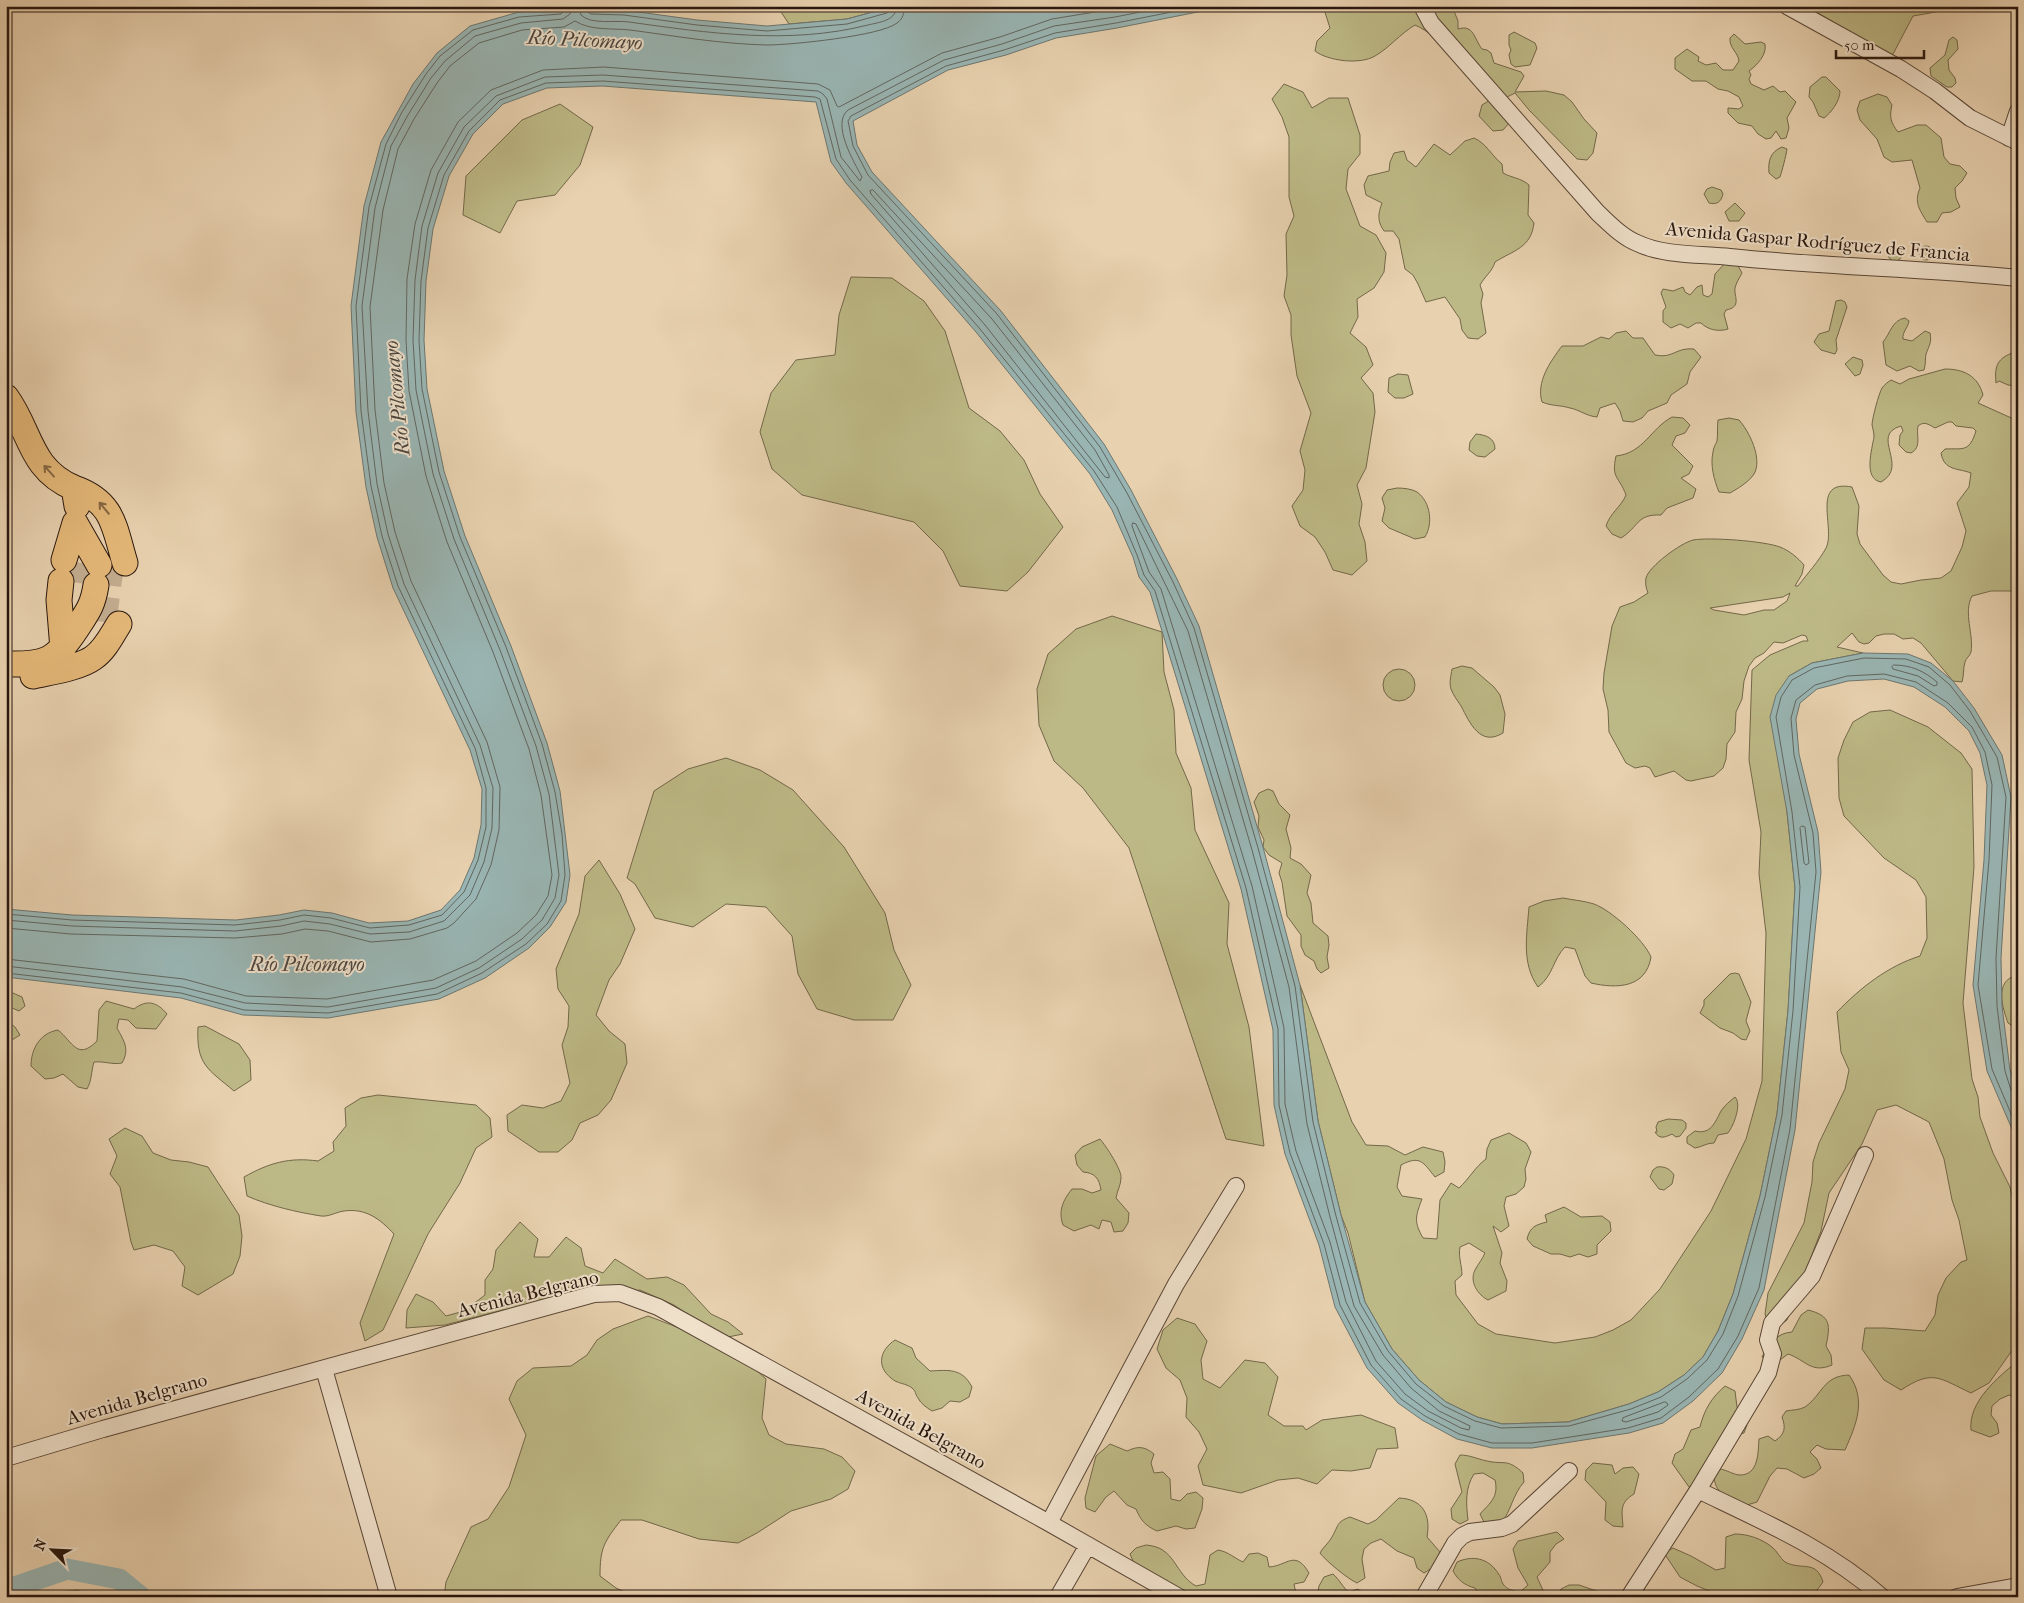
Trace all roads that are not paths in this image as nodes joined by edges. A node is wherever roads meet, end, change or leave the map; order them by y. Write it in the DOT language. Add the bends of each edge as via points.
graph roads {
  1 [pos="1422,6"];
  2 [pos="1787,6"];
  3 [pos="2018,111"];
  4 [pos="2013,140"];
  5 [pos="2018,278"];
  6 [pos="6,397"];
  7 [pos="75,506"];
  8 [pos="89,569"];
  9 [pos="112,623"];
  10 [pos="63,649"];
  11 [pos="6,664"];
  12 [pos="6,680"];
  13 [pos="1865,1155"];
  14 [pos="1236,1186"];
  15 [pos="324,1368"];
  16 [pos="6,1458"];
  17 [pos="1569,1471"];
  18 [pos="1698,1490"];
  19 [pos="1049,1523"];
  20 [pos="1088,1545"];
  21 [pos="2018,1586"];
  22 [pos="389,1597"];
  23 [pos="1058,1597"];
  24 [pos="1179,1597"];
  25 [pos="1424,1597"];
  26 [pos="1629,1597"];
  27 [pos="1882,1597"];
  28 [pos="1957,1597"];
  1 -- 5 [label="street, Avenida Gaspar Rodríguez de Francia" via="1431,23 1598,213 1638,244 1662,250 1800,264"];
  2 -- 4 [label="street" via="1901,69 1970,118"];
  3 -- 4 [label="street"];
  7 -- 6 [label="highway, one-way" via="35,452"];
  7 -- 8 [label="highway"];
  7 -- 8 [label="highway"];
  8 -- 7 [label="highway, one-way" via="117,530 108,511 93,496"];
  8 -- 10 [label="highway" via="93,603"];
  8 -- 10 [label="highway" via="59,600"];
  9 -- 12 [label="highway" via="105,646 93,658 58,671"];
  10 -- 11 [label="highway" via="45,660 27,665"];
  13 -- 18 [label="street" via="1812,1276 1772,1323 1768,1340 1773,1354 1768,1373"];
  14 -- 19 [label="street" via="1176,1284"];
  15 -- 16 [label="street, Avenida Belgrano"];
  15 -- 19 [label="street, Avenida Belgrano" via="594,1294 620,1293 658,1307"];
  15 -- 22 [label="street"];
  17 -- 25 [label="street" via="1512,1524 1462,1536"];
  18 -- 26 [label="street"];
  18 -- 27 [label="street" via="1795,1537 1861,1578"];
  19 -- 20 [label="street, Avenida Belgrano"];
  20 -- 23 [label="street"];
  20 -- 24 [label="street, Avenida Belgrano"];
  21 -- 28 [label="street"];
}
